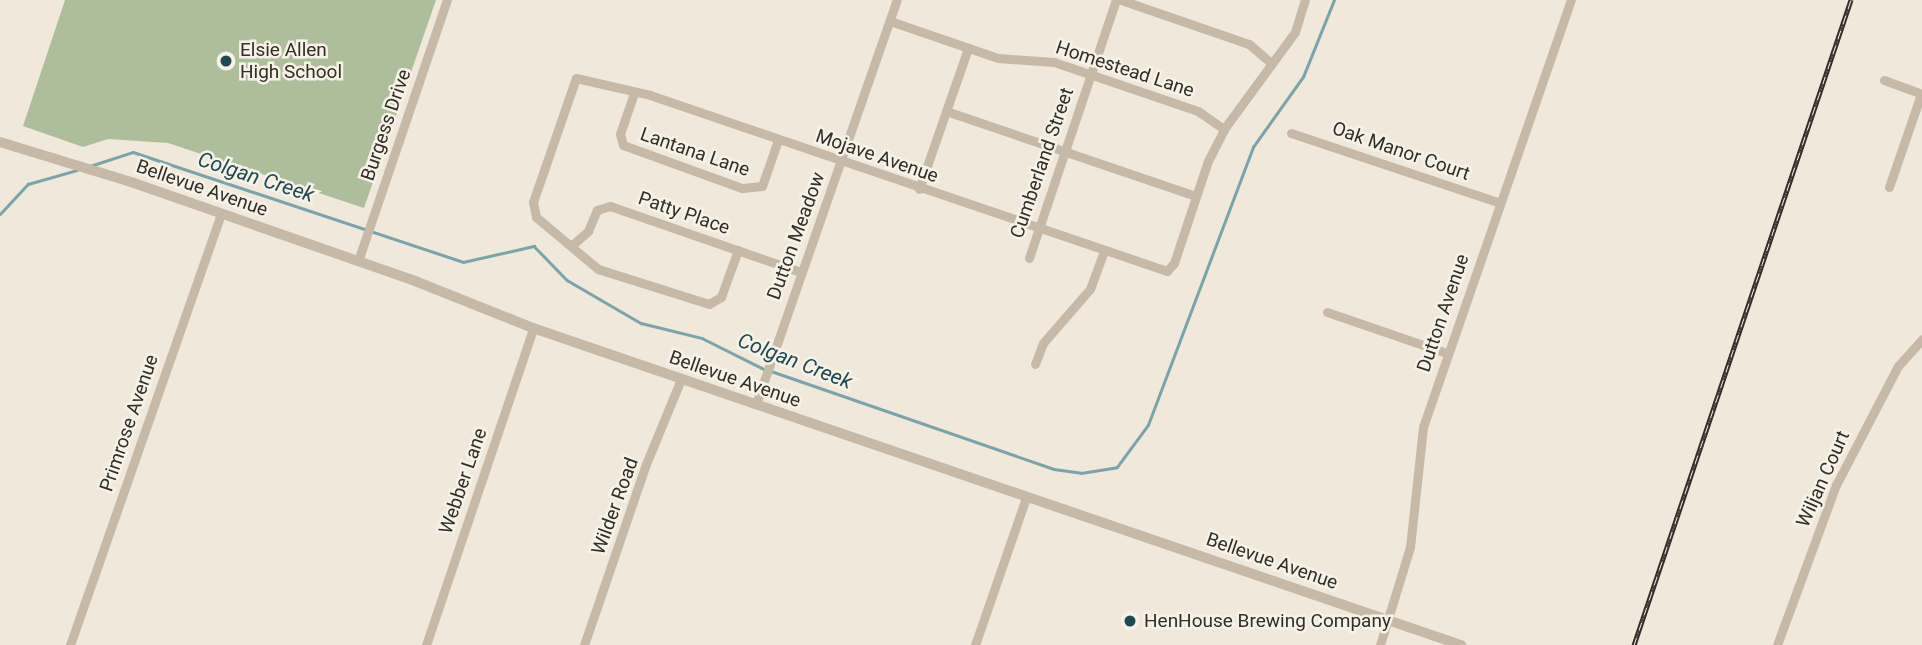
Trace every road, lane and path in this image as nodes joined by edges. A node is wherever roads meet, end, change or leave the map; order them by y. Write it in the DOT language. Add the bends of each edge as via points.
graph roads {
  1 [pos="447,0"];
  2 [pos="897,0"];
  3 [pos="1119,0"];
  4 [pos="1306,0"];
  5 [pos="1571,0"];
  6 [pos="890,21"];
  7 [pos="968,48"];
  8 [pos="1272,64"];
  9 [pos="1091,75"];
  10 [pos="1884,80"];
  11 [pos="634,93"];
  12 [pos="1922,94"];
  13 [pos="946,111"];
  14 [pos="1224,129"];
  15 [pos="1291,133"];
  16 [pos="778,140"];
  17 [pos="0,142"];
  18 [pos="1065,152"];
  19 [pos="841,162"];
  20 [pos="1889,187"];
  21 [pos="919,189"];
  22 [pos="1195,196"];
  23 [pos="1500,203"];
  24 [pos="222,214"];
  25 [pos="1039,228"];
  26 [pos="572,246"];
  27 [pos="738,250"];
  28 [pos="1104,251"];
  29 [pos="1028,258"];
  30 [pos="358,261"];
  31 [pos="801,272"];
  32 [pos="1327,312"];
  33 [pos="533,328"];
  34 [pos="1922,339"];
  35 [pos="1447,354"];
  36 [pos="1035,364"];
  37 [pos="681,379"];
  38 [pos="756,404"];
  39 [pos="1026,498"];
  40 [pos="1389,620"];
  41 [pos="69,645"];
  42 [pos="426,645"];
  43 [pos="584,645"];
  44 [pos="975,645"];
  45 [pos="1380,645"];
  46 [pos="1461,645"];
  47 [pos="1777,645"];
  1 -- 30 [label="street, Burgess Drive"];
  2 -- 6 [label="street, Dutton Meadow"];
  3 -- 8 [label="street" via="1249,44"];
  3 -- 9 [label="street, Cumberland Street"];
  4 -- 8 [label="street" via="1296,33"];
  5 -- 23 [label="street, Dutton Avenue"];
  6 -- 7 [label="street, Homestead Lane"];
  6 -- 19 [label="street, Dutton Meadow"];
  7 -- 9 [label="street, Homestead Lane" via="998,58 1054,62"];
  7 -- 13 [label="street"];
  8 -- 14 [label="street"];
  9 -- 14 [label="street, Homestead Lane" via="1198,111"];
  9 -- 18 [label="street, Cumberland Street"];
  10 -- 12 [label="street"];
  11 -- 16 [label="street, Mojave Avenue"];
  11 -- 16 [label="street, Lantana Lane" via="620,134 623,145 742,188 762,186"];
  11 -- 26 [label="street, Mojave Avenue" via="576,78 533,207 536,217"];
  12 -- 20 [label="street"];
  13 -- 18 [label="street"];
  13 -- 21 [label="street"];
  14 -- 22 [label="street"];
  15 -- 23 [label="street, Oak Manor Court"];
  16 -- 19 [label="street, Mojave Avenue"];
  17 -- 24 [label="street, Bellevue Avenue"];
  18 -- 22 [label="street"];
  18 -- 25 [label="street, Cumberland Street"];
  19 -- 21 [label="street, Mojave Avenue"];
  19 -- 31 [label="street, Dutton Meadow"];
  21 -- 25 [label="street, Mojave Avenue"];
  22 -- 28 [label="street, Mojave Avenue" via="1174,263 1167,271"];
  23 -- 35 [label="street, Dutton Avenue"];
  24 -- 30 [label="street, Bellevue Avenue"];
  24 -- 41 [label="street, Primrose Avenue"];
  25 -- 28 [label="street, Mojave Avenue"];
  25 -- 29 [label="street, Cumberland Street"];
  26 -- 27 [label="street, Patty Place" via="588,231 597,211 610,206"];
  26 -- 27 [label="street" via="598,269 709,304 721,297"];
  27 -- 31 [label="street, Patty Place"];
  28 -- 36 [label="street" via="1090,289 1043,343"];
  30 -- 33 [label="street, Bellevue Avenue"];
  31 -- 38 [label="street, Dutton Meadow"];
  32 -- 35 [label="street"];
  33 -- 37 [label="street, Bellevue Avenue"];
  33 -- 42 [label="street, Webber Lane"];
  34 -- 47 [label="street, Wiljan Court" via="1898,366 1836,485"];
  35 -- 40 [label="street, Dutton Avenue" via="1423,427 1410,547"];
  37 -- 38 [label="street, Bellevue Avenue"];
  37 -- 43 [label="street, Wilder Road" via="646,464"];
  38 -- 39 [label="street, Bellevue Avenue"];
  39 -- 40 [label="street, Bellevue Avenue"];
  39 -- 44 [label="street"];
  40 -- 45 [label="street, Dutton Avenue"];
  40 -- 46 [label="street, Bellevue Avenue"];
}
